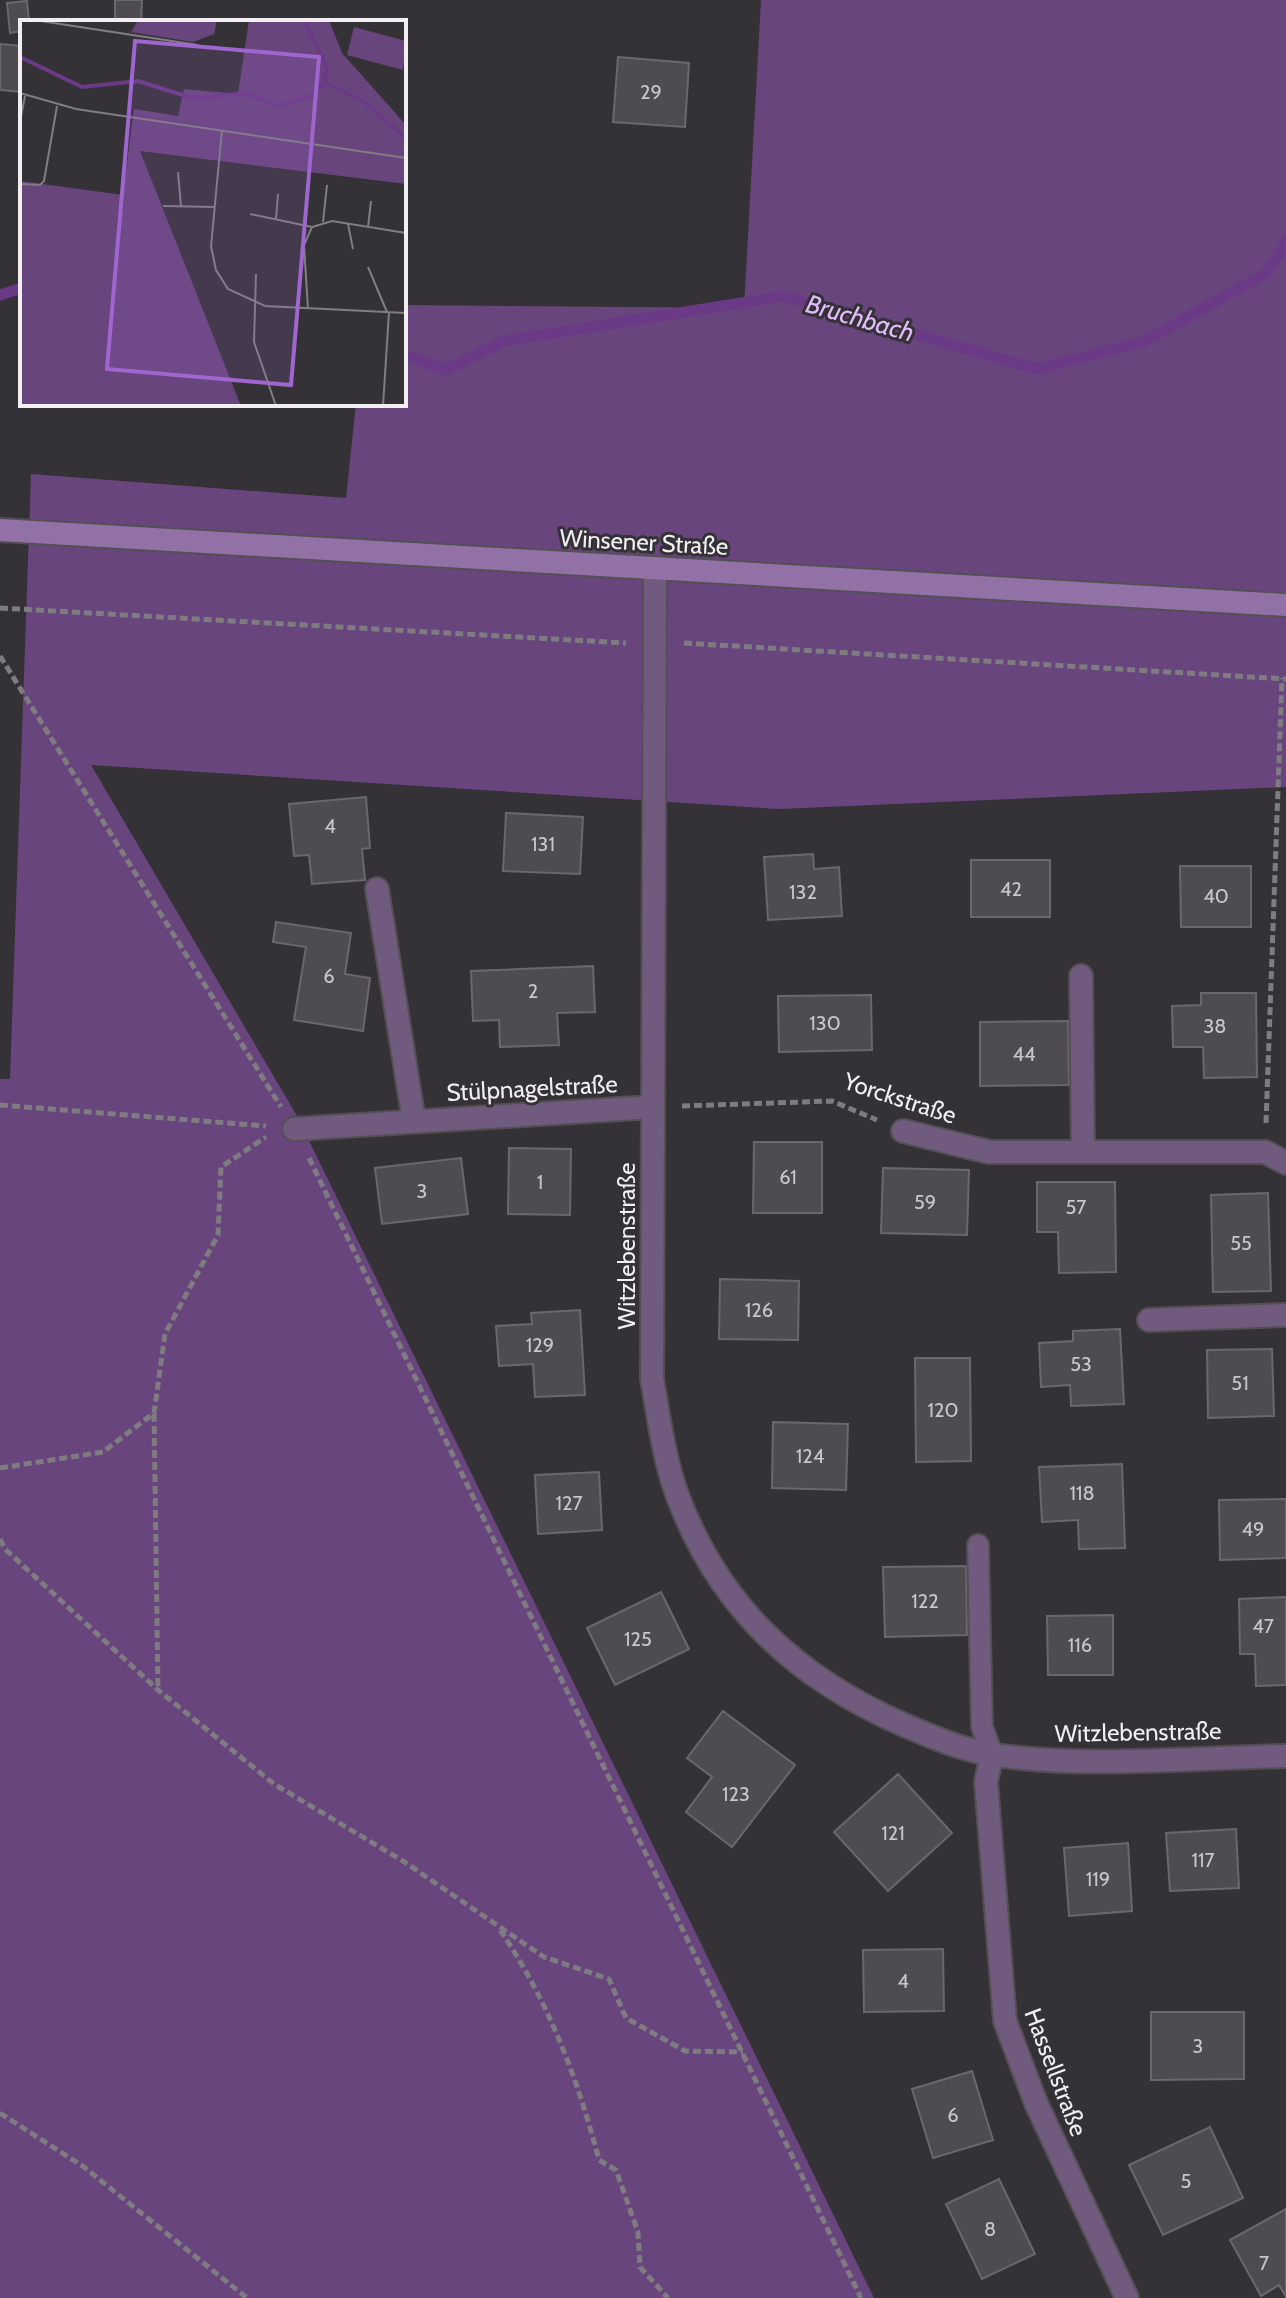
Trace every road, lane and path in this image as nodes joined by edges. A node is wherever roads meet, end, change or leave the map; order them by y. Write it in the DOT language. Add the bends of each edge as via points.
graph roads {
  1 [pos="0,530"];
  2 [pos="655,568"];
  3 [pos="1286,605"];
  4 [pos="0,608"];
  5 [pos="657,643"];
  6 [pos="0,656"];
  7 [pos="1284,679"];
  8 [pos="377,889"];
  9 [pos="1081,976"];
  10 [pos="0,1105"];
  11 [pos="653,1107"];
  12 [pos="414,1121"];
  13 [pos="287,1128"];
  14 [pos="903,1131"];
  15 [pos="1083,1152"];
  16 [pos="1265,1152"];
  17 [pos="1286,1163"];
  18 [pos="1286,1315"];
  19 [pos="1149,1320"];
  20 [pos="154,1413"];
  21 [pos="0,1468"];
  22 [pos="0,1539"];
  23 [pos="978,1545"];
  24 [pos="158,1690"];
  25 [pos="992,1754"];
  26 [pos="1286,1756"];
  27 [pos="497,1925"];
  28 [pos="743,2052"];
  29 [pos="0,2113"];
  30 [pos="247,2298"];
  31 [pos="668,2298"];
  32 [pos="861,2298"];
  33 [pos="1127,2298"];
  1 -- 2 [label="main road, Winsener Straße"];
  2 -- 3 [label="main road, Winsener Straße"];
  2 -- 5 [label="street, Witzlebenstraße"];
  4 -- 5 [label="path"];
  5 -- 7 [label="path"];
  5 -- 11 [label="street, Witzlebenstraße"];
  6 -- 13 [label="path"];
  7 -- 16 [label="path"];
  8 -- 12 [label="street, Stülpnagelstraße"];
  9 -- 15 [label="street"];
  10 -- 13 [label="path"];
  11 -- 12 [label="street, Stülpnagelstraße"];
  11 -- 14 [label="path, Yorckstraße" via="832,1101"];
  11 -- 25 [label="street, Witzlebenstraße" via="652,1379 678,1497 700,1544 733,1596 796,1665 884,1716 937,1740"];
  12 -- 13 [label="street, Stülpnagelstraße"];
  13 -- 20 [label="path" via="221,1167 218,1235 165,1334"];
  13 -- 28 [label="path"];
  14 -- 15 [label="street, Yorckstraße" via="989,1152"];
  15 -- 16 [label="street, Yorckstraße"];
  16 -- 17 [label="street, Yorckstraße"];
  18 -- 19 [label="street"];
  20 -- 21 [label="path" via="103,1452"];
  20 -- 24 [label="path"];
  22 -- 24 [label="path"];
  23 -- 25 [label="lane" via="982,1727"];
  24 -- 27 [label="path" via="274,1784"];
  25 -- 26 [label="street, Witzlebenstraße" via="1060,1761"];
  25 -- 33 [label="street, Hassellstraße" via="986,1782 1005,2021 1036,2103"];
  27 -- 28 [label="path" via="544,1957 609,1979 626,2018 685,2051"];
  27 -- 31 [label="path" via="524,1965 583,2097 599,2160 616,2170 638,2232 640,2267"];
  28 -- 32 [label="path"];
  29 -- 30 [label="path" via="84,2167"];
}
